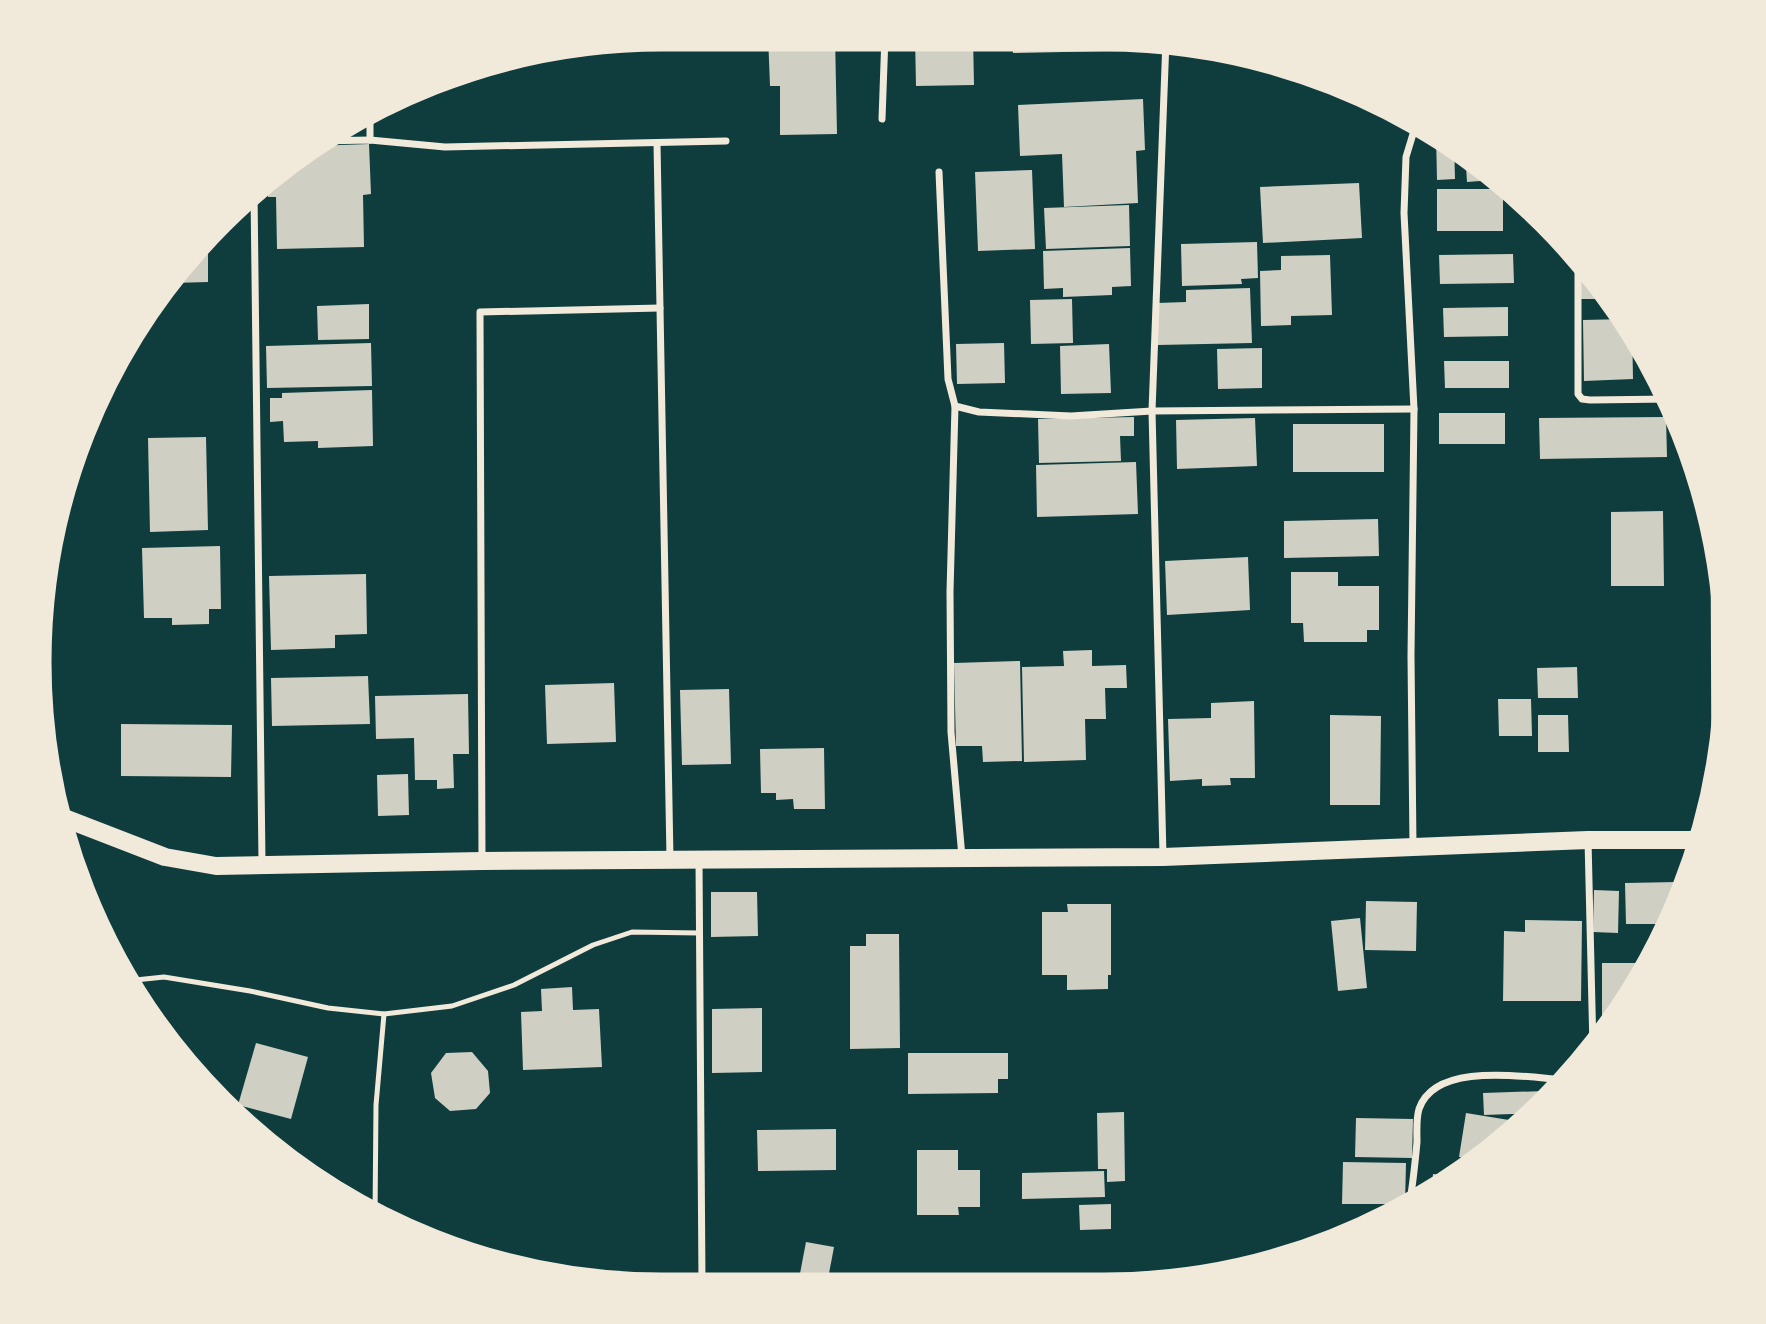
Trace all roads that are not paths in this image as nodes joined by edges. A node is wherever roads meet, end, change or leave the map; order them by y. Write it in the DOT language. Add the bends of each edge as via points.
graph roads {
  1 [pos="885,47"];
  2 [pos="1166,51"];
  3 [pos="882,119"];
  4 [pos="370,122"];
  5 [pos="1414,132"];
  6 [pos="370,140"];
  7 [pos="337,141"];
  8 [pos="726,141"];
  9 [pos="657,143"];
  10 [pos="939,173"];
  11 [pos="254,203"];
  12 [pos="1577,270"];
  13 [pos="660,308"];
  14 [pos="1659,399"];
  15 [pos="955,406"];
  16 [pos="1414,409"];
  17 [pos="1152,411"];
  18 [pos="1714,595"];
  19 [pos="1715,725"];
  20 [pos="68,819"];
  21 [pos="1692,839"];
  22 [pos="1588,840"];
  23 [pos="1413,847"];
  24 [pos="1163,857"];
  25 [pos="962,858"];
  26 [pos="699,859"];
  27 [pos="670,860"];
  28 [pos="482,861"];
  29 [pos="262,863"];
  30 [pos="699,933"];
  31 [pos="137,980"];
  32 [pos="384,1014"];
  33 [pos="1593,1035"];
  34 [pos="1555,1079"];
  35 [pos="1411,1194"];
  36 [pos="375,1205"];
  37 [pos="702,1277"];
  1 -- 3 [label="street"];
  2 -- 17 [label="street"];
  4 -- 6 [label="street"];
  5 -- 16 [label="street" via="1406,157 1404,213"];
  6 -- 7 [label="street"];
  6 -- 9 [label="street" via="445,147"];
  8 -- 9 [label="street"];
  9 -- 13 [label="street"];
  10 -- 15 [label="street" via="948,379"];
  11 -- 29 [label="street"];
  12 -- 14 [label="street" via="1578,394 1590,400"];
  13 -- 27 [label="street"];
  13 -- 28 [label="street" via="480,312"];
  15 -- 17 [label="street" via="979,412 1071,416"];
  15 -- 25 [label="street" via="951,732"];
  16 -- 17 [label="street"];
  16 -- 23 [label="street"];
  17 -- 24 [label="street"];
  18 -- 19 [label="street"];
  20 -- 29 [label="main road" via="165,857 216,866"];
  21 -- 22 [label="main road"];
  22 -- 23 [label="main road"];
  22 -- 33 [label="street"];
  23 -- 24 [label="main road"];
  24 -- 25 [label="main road"];
  25 -- 26 [label="main road"];
  26 -- 27 [label="main road"];
  26 -- 30 [label="street"];
  27 -- 28 [label="main road"];
  28 -- 29 [label="main road"];
  30 -- 32 [label="lane" via="632,932 593,945 514,985 452,1006"];
  30 -- 37 [label="street"];
  31 -- 32 [label="lane" via="164,977"];
  32 -- 36 [label="lane" via="376,1105"];
  34 -- 35 [label="street" via="1475,1076 1449,1080 1433,1089 1419,1109"];
}
